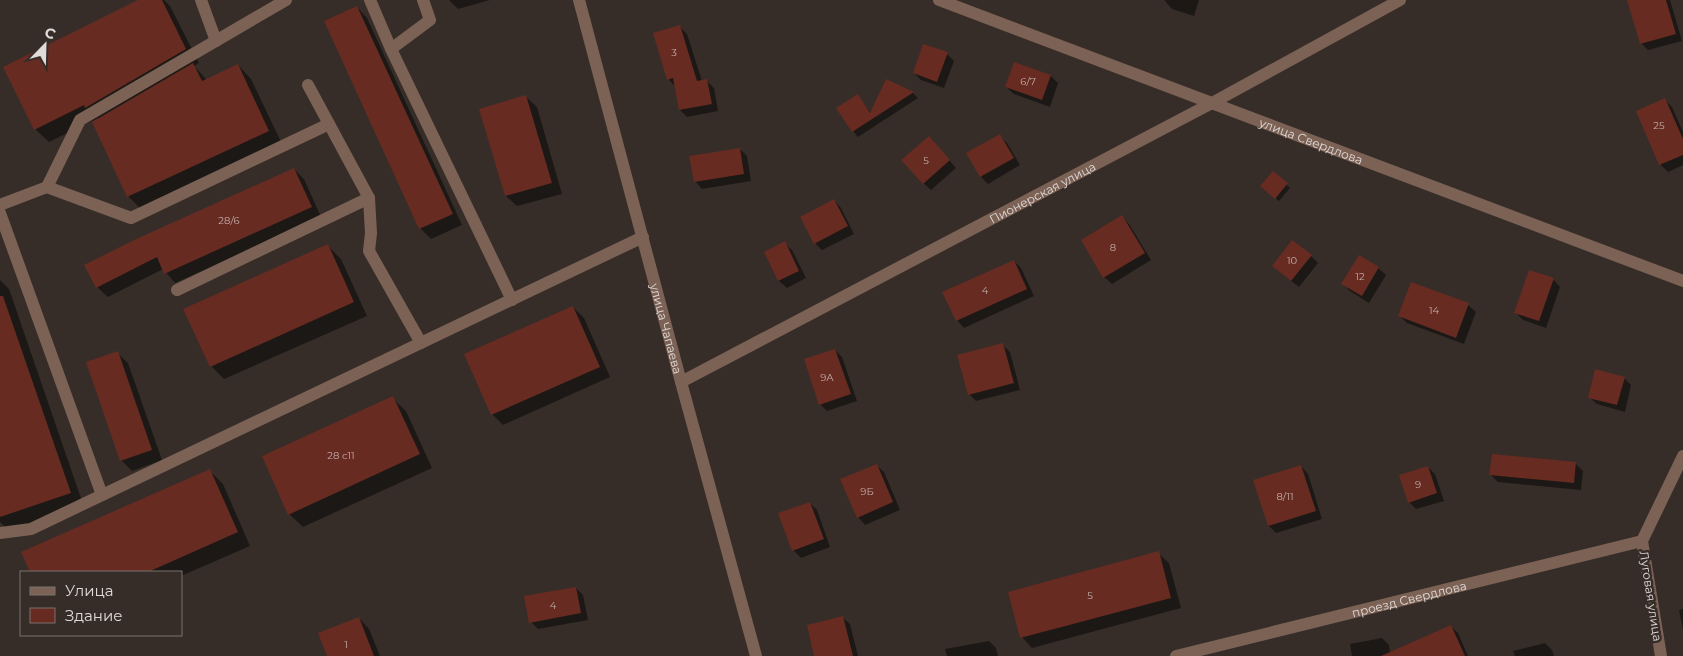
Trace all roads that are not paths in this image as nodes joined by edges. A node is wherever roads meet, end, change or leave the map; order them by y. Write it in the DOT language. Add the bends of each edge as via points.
graph roads {
  1 [pos="202,0"];
  2 [pos="286,0"];
  3 [pos="370,0"];
  4 [pos="423,0"];
  5 [pos="579,0"];
  6 [pos="938,0"];
  7 [pos="1400,0"];
  8 [pos="216,41"];
  9 [pos="391,49"];
  10 [pos="308,84"];
  11 [pos="1212,103"];
  12 [pos="329,124"];
  13 [pos="47,187"];
  14 [pos="369,198"];
  15 [pos="0,205"];
  16 [pos="0,213"];
  17 [pos="643,237"];
  18 [pos="1683,281"];
  19 [pos="177,290"];
  20 [pos="512,300"];
  21 [pos="421,343"];
  22 [pos="681,382"];
  23 [pos="1683,456"];
  24 [pos="102,495"];
  25 [pos="0,533"];
  26 [pos="1642,541"];
  27 [pos="756,656"];
  28 [pos="1176,656"];
  29 [pos="1660,656"];
  1 -- 8 [label="street"];
  2 -- 8 [label="street"];
  3 -- 9 [label="street"];
  4 -- 9 [label="street" via="430,20"];
  5 -- 17 [label="street, улица Чапаева"];
  6 -- 11 [label="street, улица Свердлова"];
  7 -- 11 [label="street, Пионерская улица"];
  8 -- 13 [label="street" via="80,120"];
  9 -- 20 [label="street"];
  10 -- 12 [label="street"];
  11 -- 18 [label="street, улица Свердлова"];
  11 -- 22 [label="street, Пионерская улица"];
  12 -- 13 [label="street" via="131,218"];
  12 -- 14 [label="street"];
  13 -- 15 [label="street"];
  14 -- 19 [label="street"];
  14 -- 21 [label="street" via="369,250"];
  16 -- 24 [label="street"];
  17 -- 20 [label="street"];
  17 -- 22 [label="street, улица Чапаева"];
  20 -- 21 [label="street"];
  21 -- 24 [label="street"];
  22 -- 27 [label="street, улица Чапаева"];
  23 -- 26 [label="street, Луговая улица"];
  24 -- 25 [label="street" via="31,529"];
  26 -- 28 [label="street, проезд Свердлова"];
  26 -- 29 [label="street, Луговая улица"];
}
